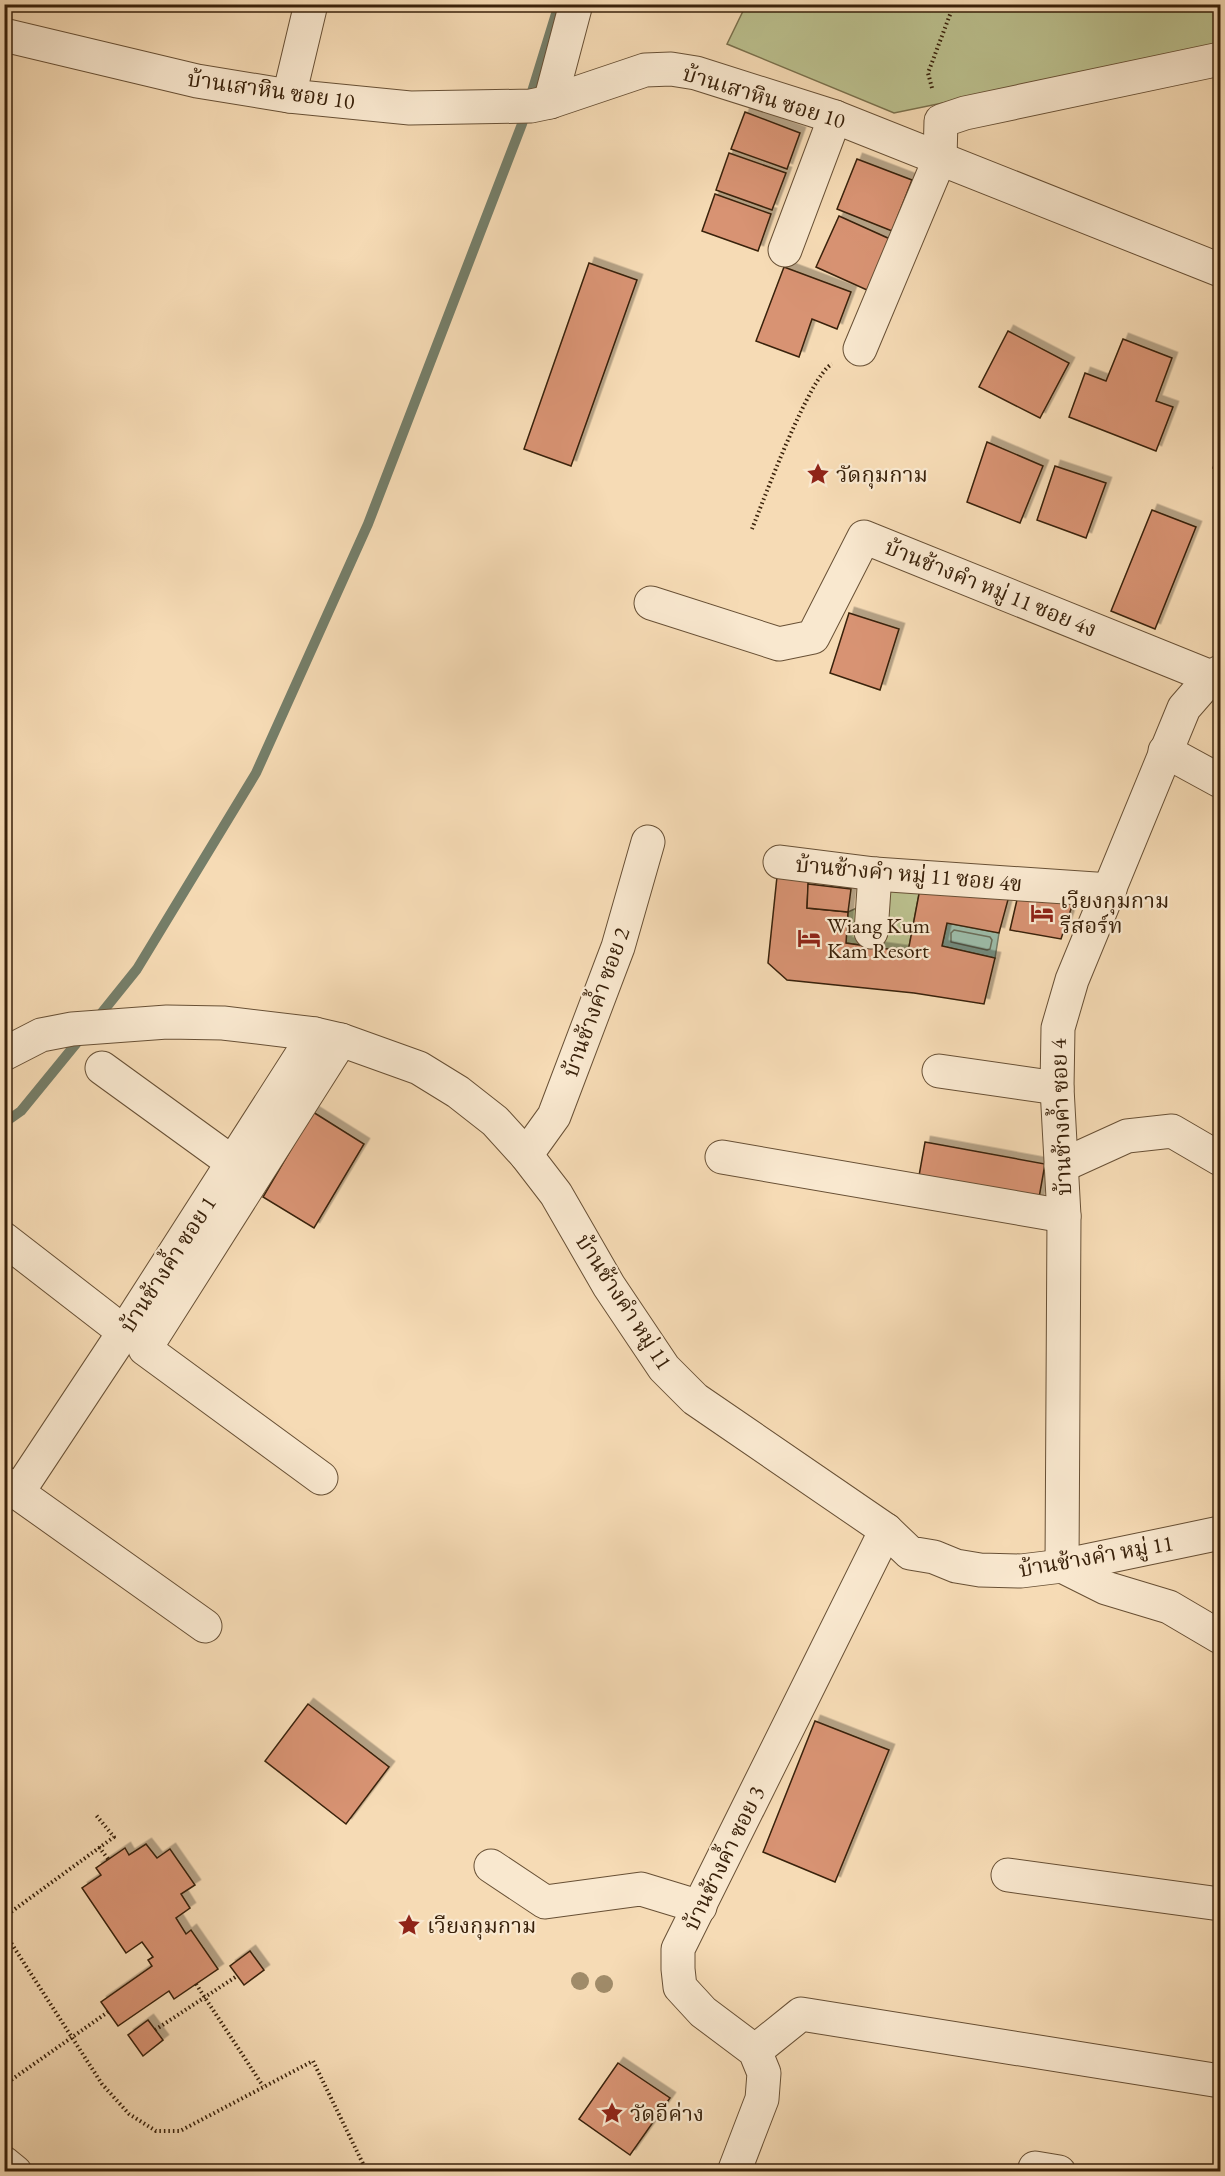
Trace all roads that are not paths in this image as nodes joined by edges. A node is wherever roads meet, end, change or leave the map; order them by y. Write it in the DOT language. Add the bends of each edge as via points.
graph roads {
  1 [pos="311,4"];
  2 [pos="576,4"];
  3 [pos="4,35"];
  4 [pos="1221,59"];
  5 [pos="289,96"];
  6 [pos="533,105"];
  7 [pos="835,117"];
  8 [pos="940,158"];
  9 [pos="785,250"];
  10 [pos="1221,270"];
  11 [pos="860,349"];
  12 [pos="651,603"];
  13 [pos="1216,674"];
  14 [pos="1165,751"];
  15 [pos="1221,781"];
  16 [pos="648,842"];
  17 [pos="780,862"];
  18 [pos="875,874"];
  19 [pos="1110,890"];
  20 [pos="871,932"];
  21 [pos="328,1037"];
  22 [pos="4,1054"];
  23 [pos="102,1068"];
  24 [pos="939,1071"];
  25 [pos="1057,1088"];
  26 [pos="526,1155"];
  27 [pos="722,1157"];
  28 [pos="1221,1159"];
  29 [pos="234,1163"];
  30 [pos="1061,1166"];
  31 [pos="1064,1216"];
  32 [pos="4,1239"];
  33 [pos="124,1332"];
  34 [pos="321,1478"];
  35 [pos="11,1487"];
  36 [pos="886,1530"];
  37 [pos="1221,1533"];
  38 [pos="1062,1566"];
  39 [pos="205,1626"];
  40 [pos="1221,1637"];
  41 [pos="491,1866"];
  42 [pos="1008,1875"];
  43 [pos="1221,1904"];
  44 [pos="700,1907"];
  45 [pos="755,2051"];
  46 [pos="1221,2081"];
  47 [pos="4,2163"];
  48 [pos="15,2172"];
  49 [pos="734,2172"];
  1 -- 5 [label="street"];
  2 -- 6 [label="street"];
  3 -- 5 [label="street, บ้านเสาหิน ซอย 10" via="197,81"];
  4 -- 8 [label="street" via="941,121"];
  5 -- 6 [label="street, บ้านเสาหิน ซอย 10" via="410,108"];
  6 -- 7 [label="street, บ้านเสาหิน ซอย 10" via="645,70 671,69 696,73"];
  7 -- 8 [label="street, บ้านเสาหิน ซอย 10"];
  7 -- 9 [label="street"];
  8 -- 10 [label="street, บ้านเสาหิน ซอย 10"];
  8 -- 11 [label="street"];
  12 -- 13 [label="street, บ้านช้างคำ หมู่ 11 ซอย 4ง" via="779,644 813,637 864,537"];
  13 -- 14 [label="street, บ้านช้างค้ำ ซอย 4" via="1184,708"];
  14 -- 15 [label="street"];
  14 -- 19 [label="street, บ้านช้างค้ำ ซอย 4"];
  16 -- 26 [label="street, บ้านช้างค้ำ ซอย 2" via="618,947 554,1116"];
  17 -- 18 [label="street, บ้านช้างคำ หมู่ 11 ซอย 4ข"];
  18 -- 19 [label="street, บ้านช้างคำ หมู่ 11 ซอย 4ข"];
  18 -- 20 [label="street"];
  19 -- 25 [label="street, บ้านช้างค้ำ ซอย 4" via="1072,980 1058,1028"];
  21 -- 22 [label="street, บ้านช้างคำ หมู่ 11" via="223,1023 167,1022 40,1035"];
  21 -- 26 [label="street, บ้านช้างคำ หมู่ 11" via="419,1068 495,1121"];
  21 -- 29 [label="street, บ้านช้างค้ำ ซอย 1"];
  21 -- 34 [label="street" via="145,1348"];
  23 -- 29 [label="street"];
  24 -- 25 [label="street"];
  25 -- 30 [label="street, บ้านช้างค้ำ ซอย 4"];
  26 -- 36 [label="street, บ้านช้างคำ หมู่ 11" via="556,1194 609,1286 664,1368 695,1399"];
  27 -- 31 [label="street"];
  28 -- 30 [label="street" via="1172,1131 1127,1136"];
  29 -- 33 [label="street, บ้านช้างค้ำ ซอย 1"];
  30 -- 31 [label="street, บ้านช้างค้ำ ซอย 4"];
  31 -- 38 [label="street, บ้านช้างค้ำ ซอย 4"];
  32 -- 33 [label="street"];
  33 -- 35 [label="street, บ้านช้างค้ำ ซอย 1"];
  35 -- 39 [label="street"];
  36 -- 38 [label="street, บ้านช้างคำ หมู่ 11" via="910,1553 956,1566 1021,1571"];
  36 -- 44 [label="street, บ้านช้างค้ำ ซอย 3"];
  37 -- 38 [label="street, บ้านช้างคำ หมู่ 11"];
  38 -- 40 [label="street" via="1106,1588 1169,1607"];
  41 -- 44 [label="street" via="545,1902 641,1889"];
  42 -- 43 [label="street"];
  44 -- 45 [label="street, บ้านช้างค้ำ ซอย 3" via="678,1949 680,1987 703,2012"];
  45 -- 46 [label="street" via="801,2014"];
  45 -- 49 [label="street" via="764,2073 762,2099"];
  47 -- 48 [label="street"];
}
